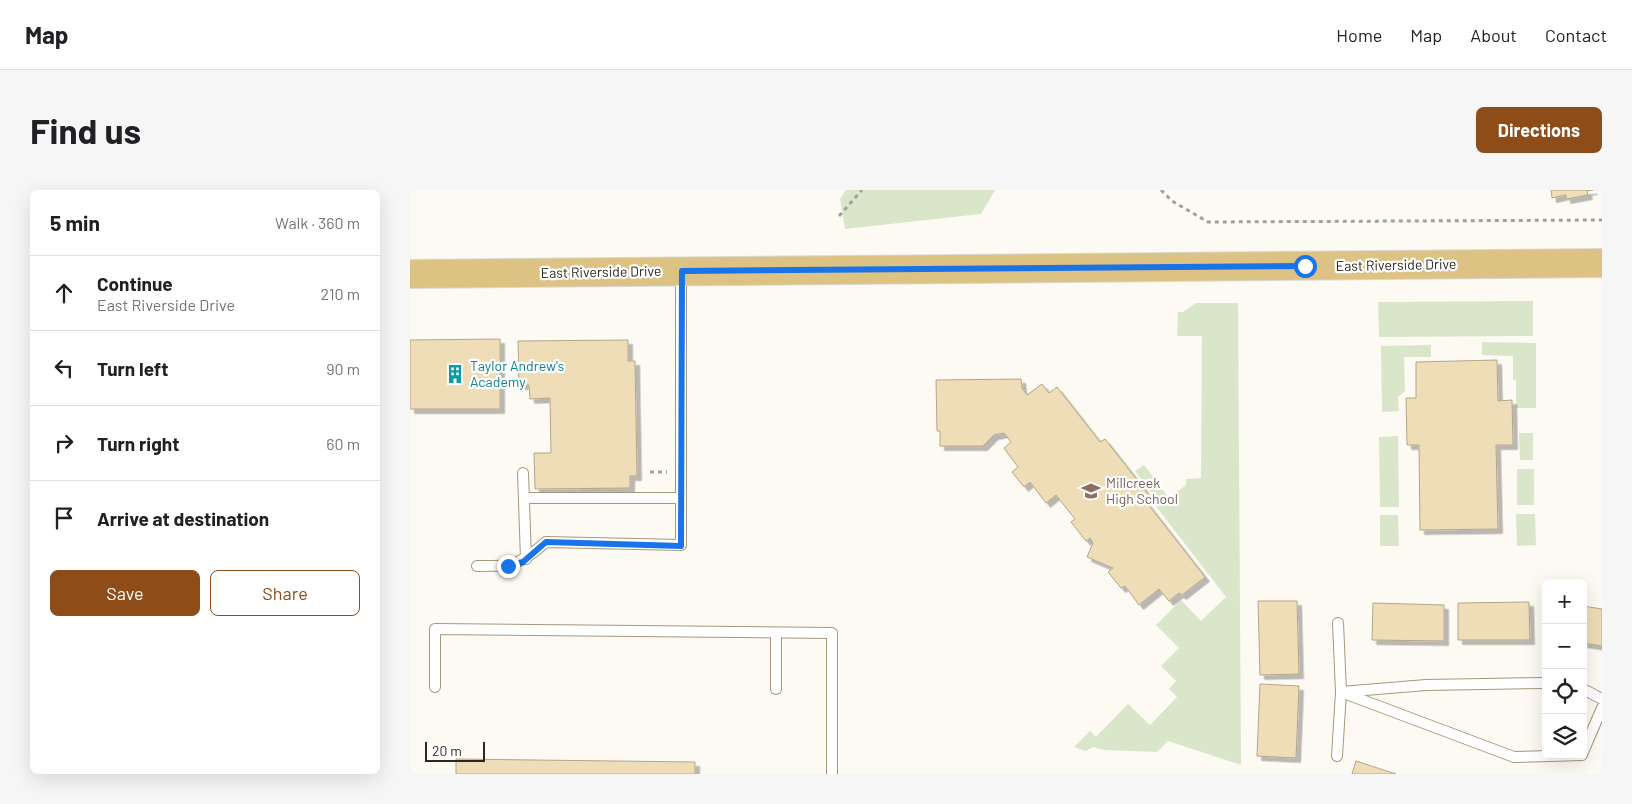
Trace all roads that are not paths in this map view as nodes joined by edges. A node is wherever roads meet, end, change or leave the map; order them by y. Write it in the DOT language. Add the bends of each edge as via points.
graph roads {
  1 [pos="1602,263"];
  2 [pos="682,271"];
  3 [pos="410,274"];
  4 [pos="523,473"];
  5 [pos="524,498"];
  6 [pos="681,498"];
  7 [pos="526,559"];
  8 [pos="477,566"];
  9 [pos="1338,623"];
  10 [pos="776,632"];
  11 [pos="1542,683"];
  12 [pos="435,687"];
  13 [pos="776,689"];
  14 [pos="1587,691"];
  15 [pos="1341,692"];
  16 [pos="1602,699"];
  17 [pos="1602,708"];
  18 [pos="1587,743"];
  19 [pos="1337,756"];
  20 [pos="1542,756"];
  21 [pos="832,774"];
  1 -- 2 [label="main road, East Riverside Drive"];
  2 -- 3 [label="main road, East Riverside Drive"];
  2 -- 6 [label="lane"];
  4 -- 5 [label="lane"];
  5 -- 6 [label="lane"];
  5 -- 7 [label="lane"];
  6 -- 7 [label="lane" via="681,546 546,542"];
  7 -- 8 [label="lane" via="508,566"];
  9 -- 15 [label="lane"];
  10 -- 12 [label="lane" via="435,629"];
  10 -- 13 [label="lane"];
  10 -- 21 [label="lane" via="832,633"];
  11 -- 15 [label="lane" via="1426,685"];
  14 -- 16 [label="lane"];
  15 -- 19 [label="lane"];
  15 -- 20 [label="lane" via="1514,757"];
  17 -- 18 [label="lane"];
}
